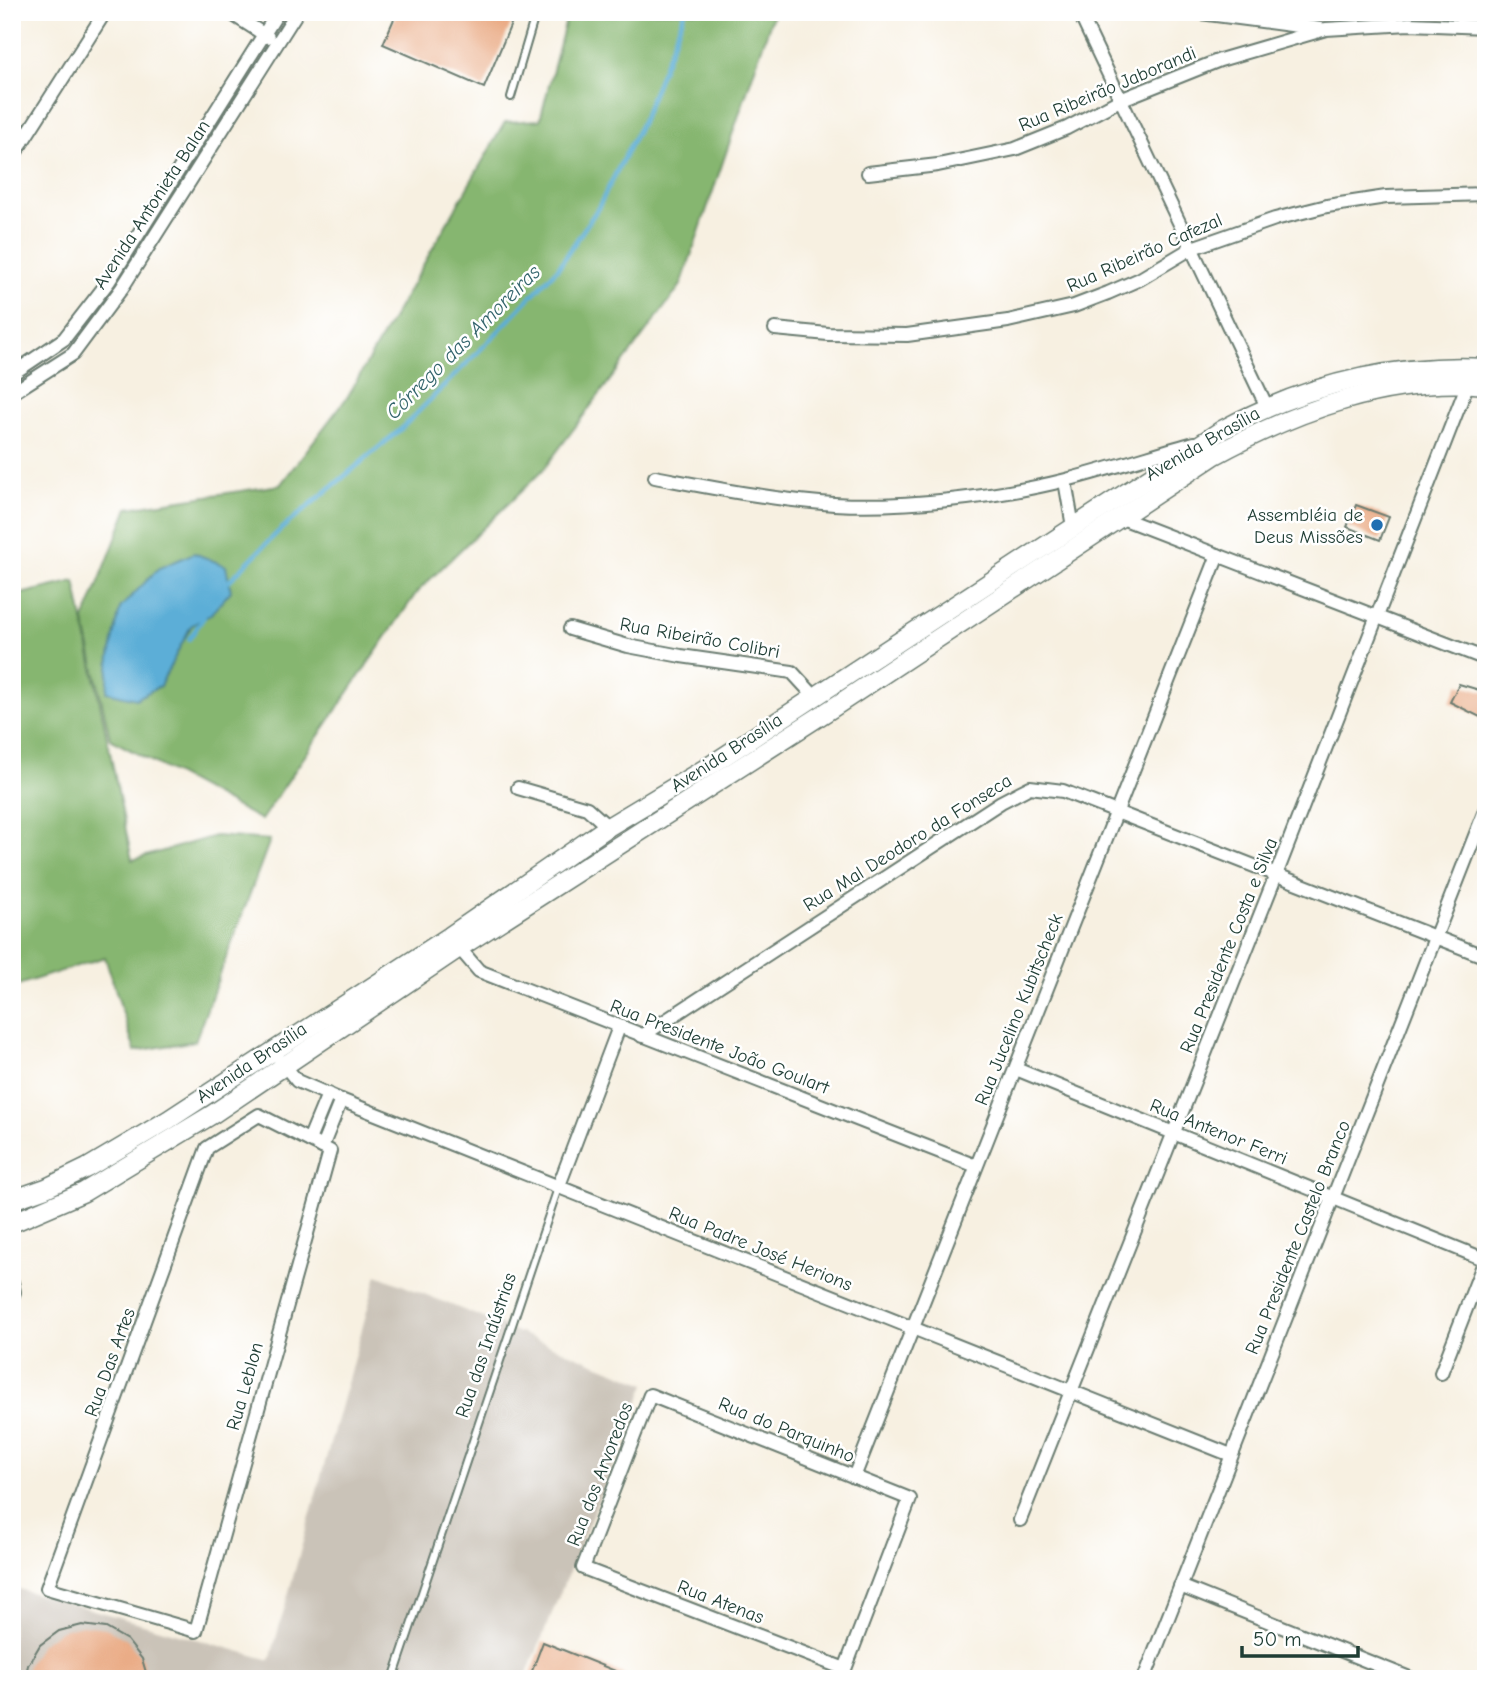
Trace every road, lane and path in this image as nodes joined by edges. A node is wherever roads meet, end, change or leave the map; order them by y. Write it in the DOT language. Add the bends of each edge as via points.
graph roads {
  1 [pos="105,12"];
  2 [pos="229,12"];
  3 [pos="278,12"];
  4 [pos="297,12"];
  5 [pos="536,12"];
  6 [pos="1079,12"];
  7 [pos="1193,12"];
  8 [pos="1486,27"];
  9 [pos="1326,29"];
  10 [pos="264,34"];
  11 [pos="277,43"];
  12 [pos="511,97"];
  13 [pos="1120,100"];
  14 [pos="12,158"];
  15 [pos="868,173"];
  16 [pos="1486,194"];
  17 [pos="1192,248"];
  18 [pos="775,329"];
  19 [pos="1486,368"];
  20 [pos="12,374"];
  21 [pos="1477,384"];
  22 [pos="12,393"];
  23 [pos="1267,407"];
  24 [pos="1208,439"];
  25 [pos="654,477"];
  26 [pos="1065,481"];
  27 [pos="1119,517"];
  28 [pos="1073,527"];
  29 [pos="1218,555"];
  30 [pos="1377,616"];
  31 [pos="570,629"];
  32 [pos="1486,659"];
  33 [pos="814,697"];
  34 [pos="518,788"];
  35 [pos="1486,808"];
  36 [pos="1116,812"];
  37 [pos="608,827"];
  38 [pos="1276,875"];
  39 [pos="1435,937"];
  40 [pos="454,942"];
  41 [pos="1486,957"];
  42 [pos="619,1027"];
  43 [pos="642,1036"];
  44 [pos="279,1058"];
  45 [pos="1016,1069"];
  46 [pos="328,1094"];
  47 [pos="341,1100"];
  48 [pos="1173,1134"];
  49 [pos="309,1140"];
  50 [pos="326,1149"];
  51 [pos="976,1166"];
  52 [pos="558,1188"];
  53 [pos="19,1198"];
  54 [pos="1334,1198"];
  55 [pos="13,1225"];
  56 [pos="1485,1260"];
  57 [pos="12,1282"];
  58 [pos="12,1297"];
  59 [pos="913,1329"];
  60 [pos="1441,1373"];
  61 [pos="1072,1391"];
  62 [pos="650,1395"];
  63 [pos="1231,1455"];
  64 [pos="854,1477"];
  65 [pos="1020,1520"];
  66 [pos="583,1568"];
  67 [pos="1180,1586"];
  68 [pos="196,1631"];
  69 [pos="843,1674"];
  70 [pos="393,1679"];
  71 [pos="1144,1679"];
  72 [pos="1412,1679"];
  1 -- 14 [label="street"];
  2 -- 10 [label="street"];
  3 -- 10 [label="street, Avenida Antonieta Balan"];
  4 -- 11 [label="street, Avenida Antonieta Balan"];
  5 -- 12 [label="lane"];
  6 -- 13 [label="street"];
  7 -- 9 [label="street"];
  8 -- 9 [label="street, Rua Ribeirão Jaborandi" via="1409,24"];
  9 -- 13 [label="street, Rua Ribeirão Jaborandi" via="1220,60"];
  10 -- 11 [label="street"];
  10 -- 20 [label="street, Avenida Antonieta Balan" via="109,281 64,339"];
  11 -- 22 [label="street, Avenida Antonieta Balan" via="122,288 73,354"];
  13 -- 15 [label="street, Rua Ribeirão Jaborandi" via="1015,149"];
  13 -- 17 [label="street"];
  16 -- 17 [label="street, Rua Ribeirão Cafezal" via="1386,197 1327,206"];
  17 -- 18 [label="street, Rua Ribeirão Cafezal" via="1108,293 1008,321 907,335"];
  17 -- 23 [label="street"];
  19 -- 23 [label="main road, Avenida Brasília" via="1384,372"];
  21 -- 27 [label="main road, Avenida Brasília" via="1382,390 1314,409 1215,455"];
  21 -- 30 [label="street, Rua Presidente Costa e Silva"];
  23 -- 24 [label="main road, Avenida Brasília"];
  24 -- 26 [label="street"];
  24 -- 28 [label="main road, Avenida Brasília"];
  25 -- 26 [label="street" via="764,497 836,504 982,496"];
  26 -- 28 [label="street"];
  27 -- 29 [label="street"];
  27 -- 40 [label="main road, Avenida Brasília" via="846,700"];
  28 -- 33 [label="main road, Avenida Brasília"];
  29 -- 30 [label="street"];
  29 -- 36 [label="street, Rua Jucelino Kubitscheck"];
  30 -- 32 [label="street"];
  30 -- 38 [label="street, Rua Presidente Costa e Silva"];
  31 -- 33 [label="street, Rua Ribeirão Colibri" via="654,651 792,672"];
  33 -- 37 [label="main road, Avenida Brasília"];
  34 -- 37 [label="street" via="587,807"];
  35 -- 39 [label="street, Rua Presidente Castelo Branco"];
  36 -- 38 [label="street, Rua Mal Deodoro da Fonseca"];
  36 -- 43 [label="street, Rua Mal Deodoro da Fonseca" via="1063,791 1030,788 1001,802"];
  36 -- 45 [label="street, Rua Jucelino Kubitscheck"];
  37 -- 40 [label="main road, Avenida Brasília"];
  38 -- 39 [label="street, Rua Mal Deodoro da Fonseca"];
  38 -- 48 [label="street, Rua Presidente Costa e Silva"];
  39 -- 41 [label="street, Rua Mal Deodoro da Fonseca"];
  39 -- 54 [label="street, Rua Presidente Castelo Branco"];
  40 -- 42 [label="street, Rua Presidente João Goulart" via="480,971"];
  40 -- 44 [label="main road, Avenida Brasília"];
  42 -- 43 [label="street, Rua Presidente João Goulart"];
  42 -- 52 [label="street, Rua das Indústrias"];
  43 -- 51 [label="street, Rua Presidente João Goulart"];
  44 -- 46 [label="street, Rua Padre José Herions" via="297,1081"];
  44 -- 53 [label="main road, Avenida Brasília" via="112,1154"];
  44 -- 55 [label="main road, Avenida Brasília" via="129,1166"];
  45 -- 48 [label="street, Rua Antenor Ferri"];
  45 -- 51 [label="street, Rua Jucelino Kubitscheck"];
  46 -- 47 [label="street, Rua Padre José Herions"];
  46 -- 49 [label="street"];
  47 -- 50 [label="street, Rua Leblon"];
  47 -- 52 [label="street, Rua Padre José Herions"];
  48 -- 54 [label="street, Rua Antenor Ferri"];
  48 -- 61 [label="street, Rua Presidente Costa e Silva"];
  49 -- 50 [label="street"];
  49 -- 68 [label="street, Rua Das Artes" via="259,1115 207,1148 47,1588"];
  50 -- 68 [label="street, Rua Leblon"];
  51 -- 59 [label="street, Rua Jucelino Kubitscheck"];
  52 -- 59 [label="street, Rua Padre José Herions"];
  52 -- 70 [label="lane, Rua das Indústrias"];
  53 -- 55 [label="street"];
  54 -- 56 [label="street, Rua Antenor Ferri"];
  54 -- 63 [label="street, Rua Presidente Castelo Branco"];
  56 -- 60 [label="street"];
  57 -- 58 [label="street"];
  59 -- 61 [label="street, Rua Padre José Herions"];
  59 -- 64 [label="street, Rua Jucelino Kubitscheck"];
  61 -- 63 [label="street, Rua Padre José Herions"];
  61 -- 65 [label="street, Rua Presidente Costa e Silva"];
  62 -- 64 [label="street, Rua do Parquinho"];
  62 -- 66 [label="street, Rua dos Arvoredos"];
  63 -- 67 [label="street, Rua Presidente Castelo Branco"];
  64 -- 69 [label="street, Rua do Parquinho" via="910,1499"];
  66 -- 69 [label="street, Rua Atenas"];
  67 -- 71 [label="street, Rua Presidente Castelo Branco"];
  67 -- 72 [label="street"];
}
